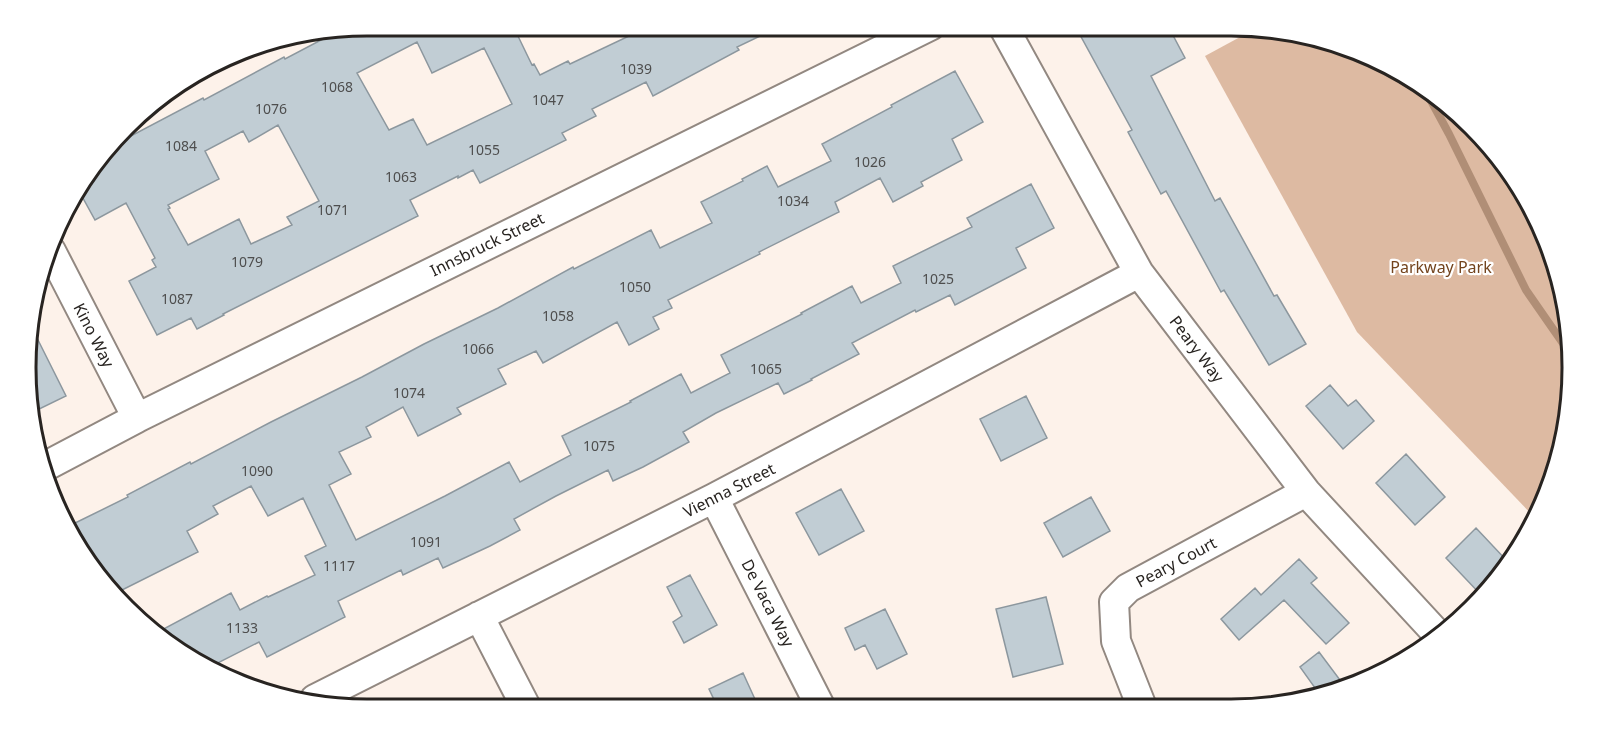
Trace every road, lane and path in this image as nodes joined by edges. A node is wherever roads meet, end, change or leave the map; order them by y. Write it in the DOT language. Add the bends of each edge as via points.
graph roads {
  1 [pos="910,36"];
  2 [pos="1009,36"];
  3 [pos="55,259"];
  4 [pos="1139,273"];
  5 [pos="137,418"];
  6 [pos="50,463"];
  7 [pos="1306,492"];
  8 [pos="714,498"];
  9 [pos="478,616"];
  10 [pos="1432,630"];
  11 [pos="322,696"];
  12 [pos="522,699"];
  13 [pos="816,699"];
  14 [pos="1139,699"];
  1 -- 5 [label="street, Innsbruck Street"];
  2 -- 4 [label="street, Peary Way"];
  3 -- 5 [label="street, Kino Way"];
  4 -- 7 [label="street, Peary Way"];
  4 -- 8 [label="street, Vienna Street"];
  5 -- 6 [label="street, Innsbruck Street"];
  7 -- 10 [label="street, Peary Way"];
  7 -- 14 [label="street, Peary Court" via="1128,588 1114,602 1116,641"];
  8 -- 9 [label="street, Vienna Street"];
  8 -- 13 [label="street, De Vaca Way"];
  9 -- 11 [label="street, Vienna Street"];
  9 -- 12 [label="street"];
}
